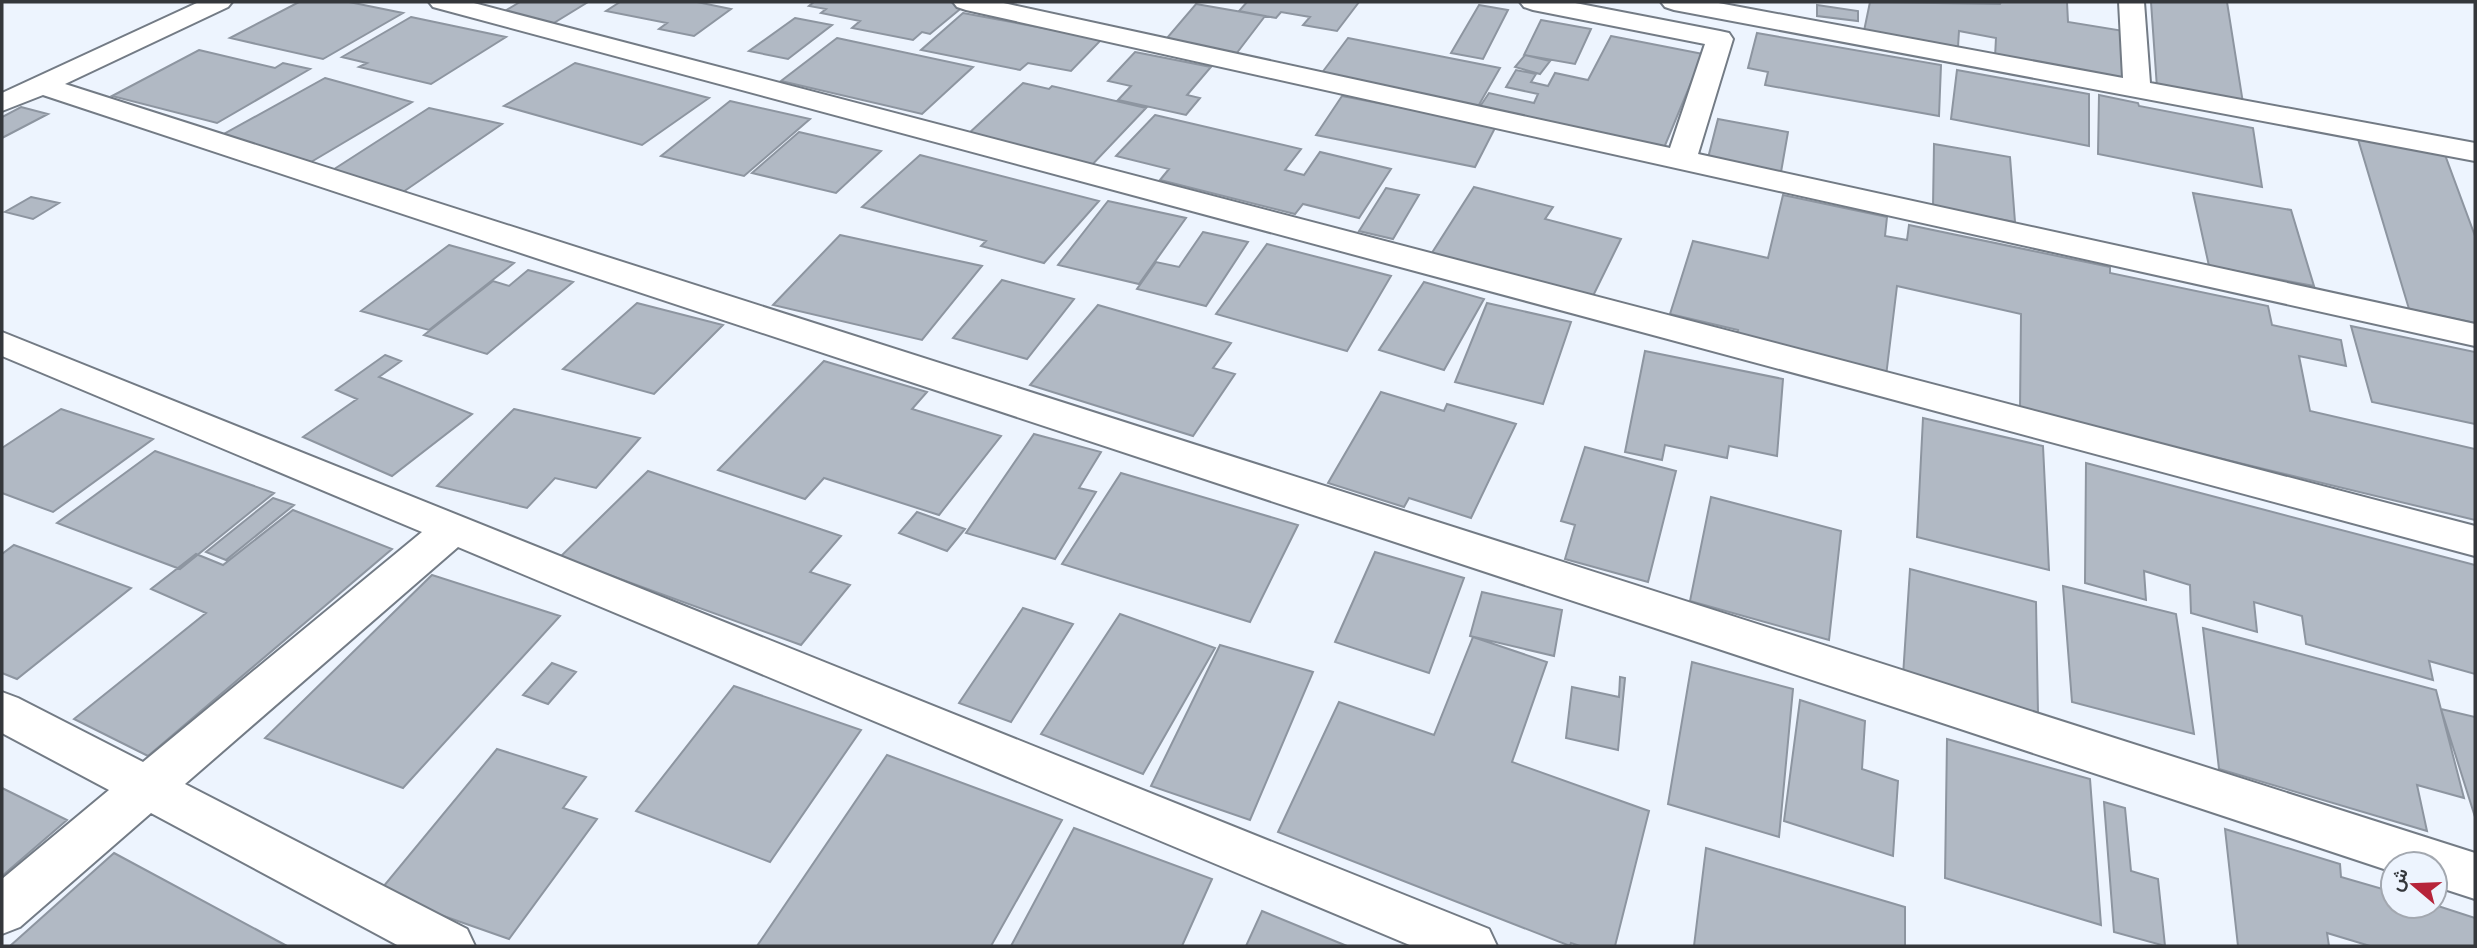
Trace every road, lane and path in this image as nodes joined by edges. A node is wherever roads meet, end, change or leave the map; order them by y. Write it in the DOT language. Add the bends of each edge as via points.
graph roads {
  1 [pos="219,2"];
  2 [pos="442,2"];
  3 [pos="966,2"];
  4 [pos="1532,2"];
  5 [pos="1674,2"];
  6 [pos="2132,2"];
  7 [pos="1620,10"];
  8 [pos="41,85"];
  9 [pos="2137,88"];
  10 [pos="2,103"];
  11 [pos="2475,152"];
  12 [pos="1681,160"];
  13 [pos="2475,335"];
  14 [pos="2,343"];
  15 [pos="452,529"];
  16 [pos="2475,541"];
  17 [pos="2,711"];
  18 [pos="147,788"];
  19 [pos="2475,876"];
  20 [pos="2,910"];
  21 [pos="449,946"];
  22 [pos="1471,946"];
  1 -- 8 [label="street"];
  2 -- 16 [label="street"];
  3 -- 12 [label="street"];
  4 -- 7 [label="street"];
  5 -- 9 [label="street"];
  6 -- 9 [label="street"];
  7 -- 12 [label="street" via="1720,39"];
  8 -- 10 [label="street"];
  8 -- 19 [label="street"];
  9 -- 11 [label="street"];
  12 -- 13 [label="street"];
  14 -- 15 [label="street"];
  15 -- 18 [label="street"];
  15 -- 22 [label="street"];
  17 -- 18 [label="street"];
  18 -- 20 [label="street"];
  18 -- 21 [label="street"];
}
